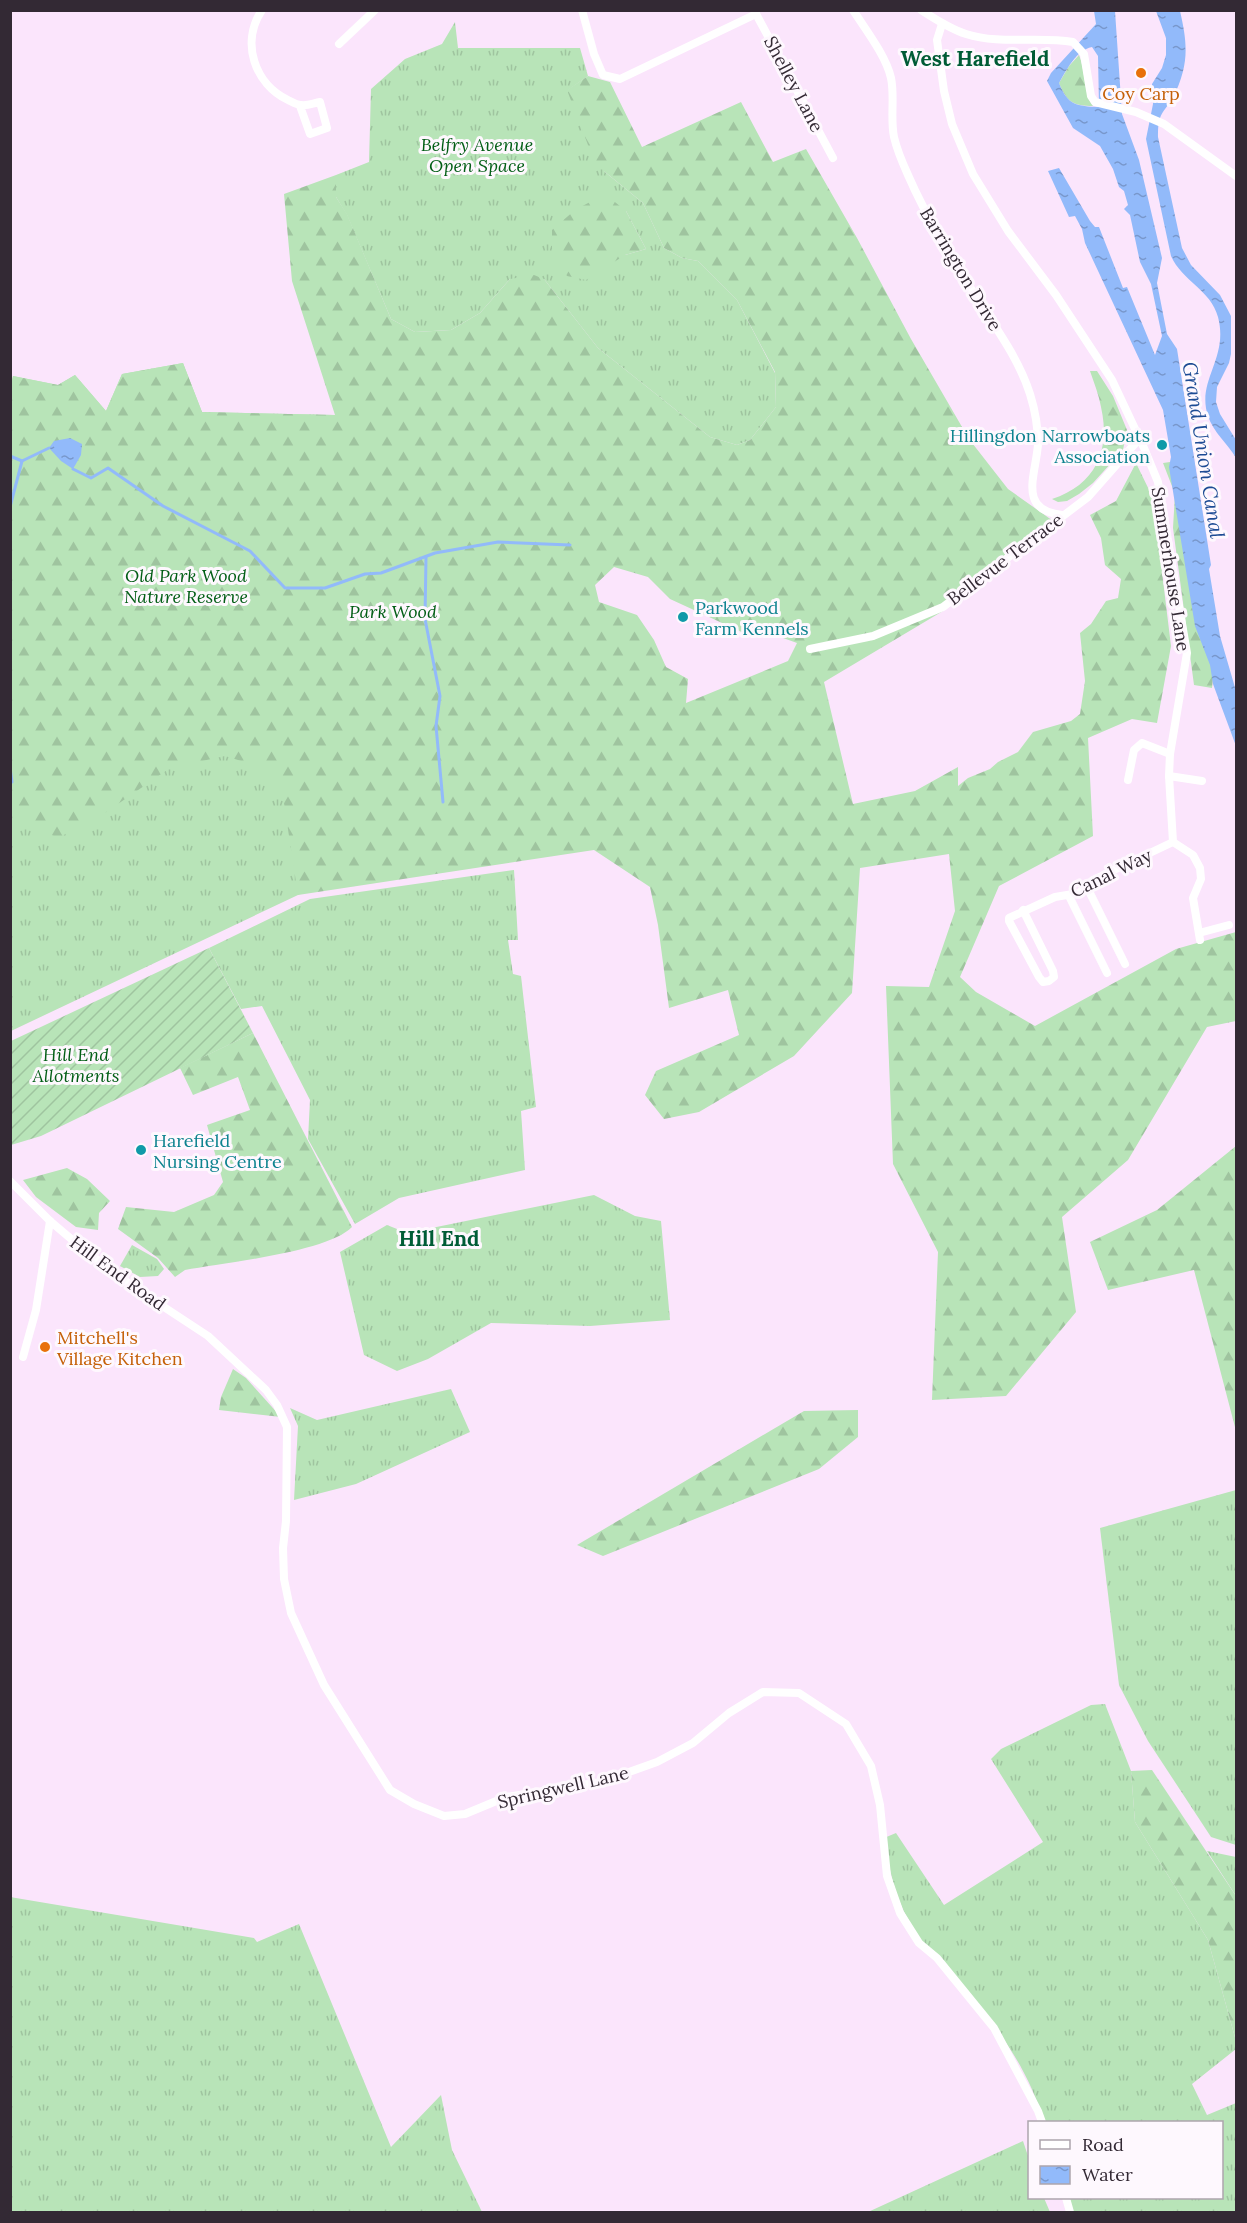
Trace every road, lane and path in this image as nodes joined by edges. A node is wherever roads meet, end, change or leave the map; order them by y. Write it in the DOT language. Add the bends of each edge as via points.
graph roads {
  1 [pos="262,10"];
  2 [pos="375,10"];
  3 [pos="582,10"];
  4 [pos="853,10"];
  5 [pos="921,10"];
  6 [pos="755,12"];
  7 [pos="942,24"];
  8 [pos="339,44"];
  9 [pos="300,106"];
  10 [pos="833,158"];
  11 [pos="1236,176"];
  12 [pos="1140,438"];
  13 [pos="1062,515"];
  14 [pos="810,649"];
  15 [pos="1170,754"];
  16 [pos="1169,776"];
  17 [pos="1128,780"];
  18 [pos="1202,782"];
  19 [pos="1173,842"];
  20 [pos="1087,887"];
  21 [pos="1069,896"];
  22 [pos="1023,910"];
  23 [pos="1229,925"];
  24 [pos="1125,964"];
  25 [pos="1107,973"];
  26 [pos="10,1181"];
  27 [pos="50,1221"];
  28 [pos="22,1357"];
  29 [pos="281,1411"];
  30 [pos="1042,2121"];
  1 -- 9 [label="street" via="252,34 252,58 263,80 278,95"];
  2 -- 8 [label="street"];
  3 -- 6 [label="street" via="603,75 620,79"];
  4 -- 13 [label="street, Barrington Drive" via="890,75 894,136 908,176 958,268 1015,359 1030,393 1038,444 1033,497 1048,514"];
  5 -- 7 [label="street"];
  6 -- 10 [label="street, Shelley Lane"];
  7 -- 11 [label="street" via="967,35 994,39 1073,42 1086,62 1095,102 1161,123"];
  7 -- 12 [label="street, Summerhouse Lane" via="937,40 944,91 952,124 973,174 1112,380"];
  12 -- 13 [label="street, Bellevue Terrace" via="1088,497"];
  12 -- 15 [label="street, Summerhouse Lane" via="1158,482 1186,653"];
  13 -- 14 [label="street, Bellevue Terrace" via="943,607 873,636"];
  15 -- 16 [label="street, Summerhouse Lane"];
  15 -- 17 [label="street" via="1142,743 1134,750"];
  16 -- 18 [label="street"];
  16 -- 19 [label="street, Summerhouse Lane"];
  19 -- 20 [label="street, Canal Way" via="1093,880"];
  19 -- 23 [label="street" via="1193,855 1200,868 1201,879 1193,898 1200,936"];
  20 -- 21 [label="street, Canal Way"];
  20 -- 24 [label="street"];
  21 -- 22 [label="street, Canal Way" via="1055,897"];
  21 -- 25 [label="street"];
  22 -- 22 [label="street, Canal Way" via="1009,921 1039,977 1043,982 1049,981 1053,970"];
  26 -- 27 [label="street, Hill End Road"];
  27 -- 28 [label="street" via="36,1310"];
  27 -- 29 [label="street, Hill End Road" via="135,1288 208,1336 266,1390"];
  29 -- 30 [label="street, Springwell Lane" via="287,1427 284,1579 291,1613 324,1685 390,1790 444,1816 465,1814 506,1797 601,1782 657,1762 693,1743 729,1713 763,1692 799,1693 846,1724 871,1766 880,1805 887,1876 900,1913 919,1943 937,1958 994,2028"];
}
